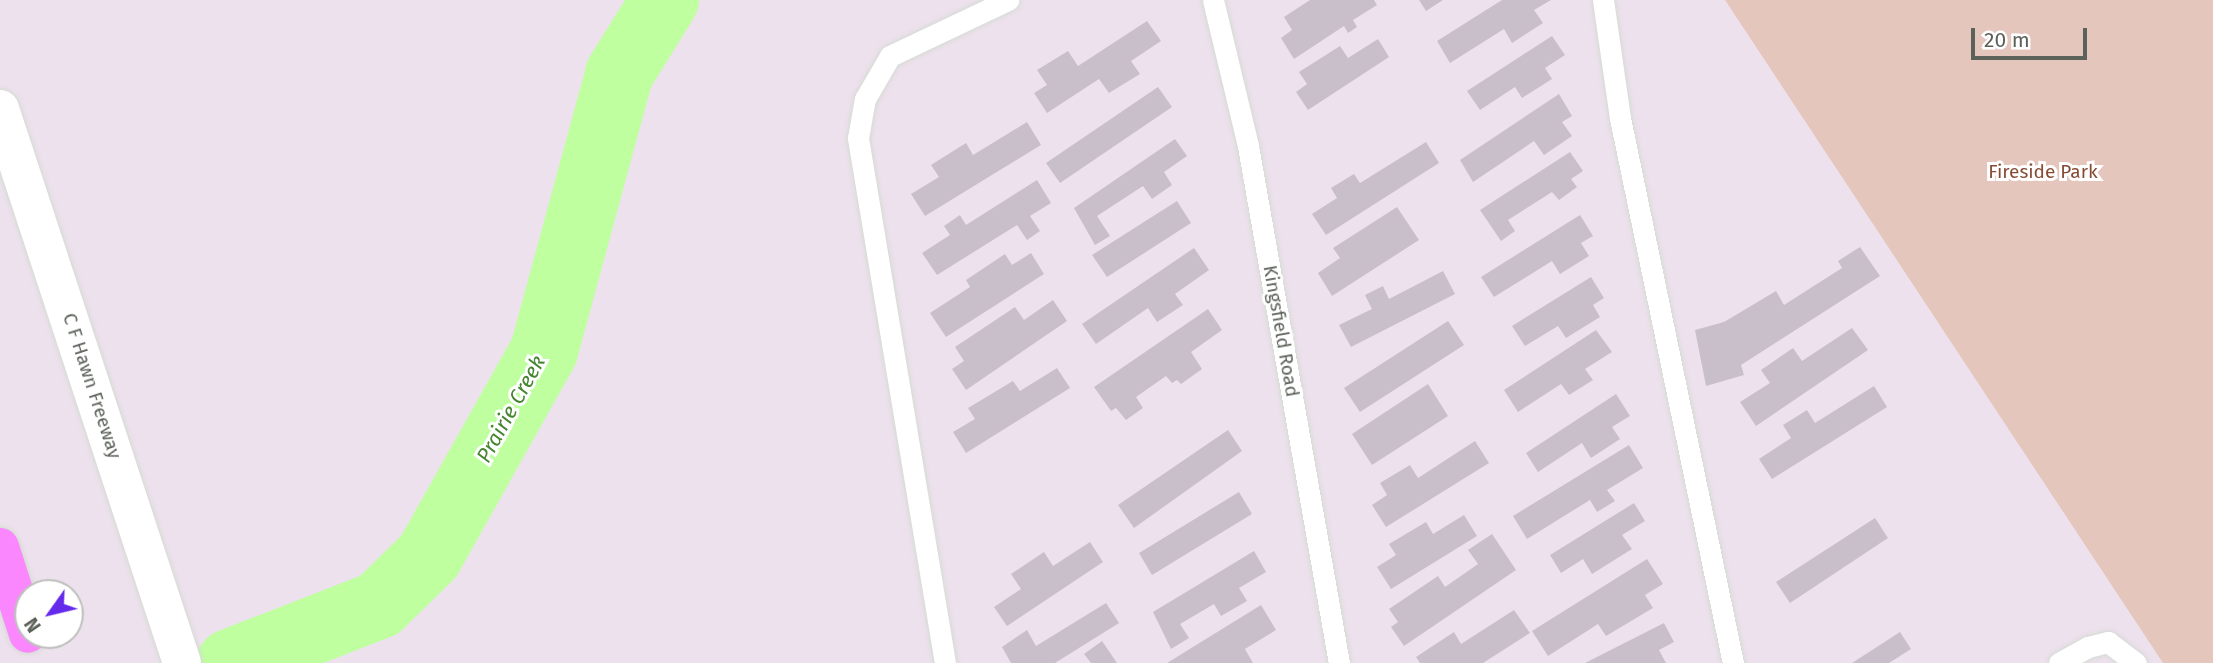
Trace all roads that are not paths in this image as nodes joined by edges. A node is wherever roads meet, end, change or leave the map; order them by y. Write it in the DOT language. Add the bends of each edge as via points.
graph roads {
  1 [pos="1008,0"];
  2 [pos="1213,0"];
  3 [pos="1602,0"];
  4 [pos="0,109"];
  5 [pos="0,547"];
  6 [pos="14,591"];
  7 [pos="182,663"];
  8 [pos="945,663"];
  9 [pos="1339,663"];
  10 [pos="1733,663"];
  11 [pos="2059,663"];
  12 [pos="2136,663"];
  1 -- 8 [label="lane" via="890,56 865,99 858,138"];
  2 -- 9 [label="lane, Kingsfield Road" via="1248,146"];
  3 -- 10 [label="lane" via="1620,118"];
  4 -- 7 [label="main road, C F Hawn Freeway"];
  5 -- 6 [label="highway"];
  11 -- 12 [label="lane" via="2108,642"];
}
